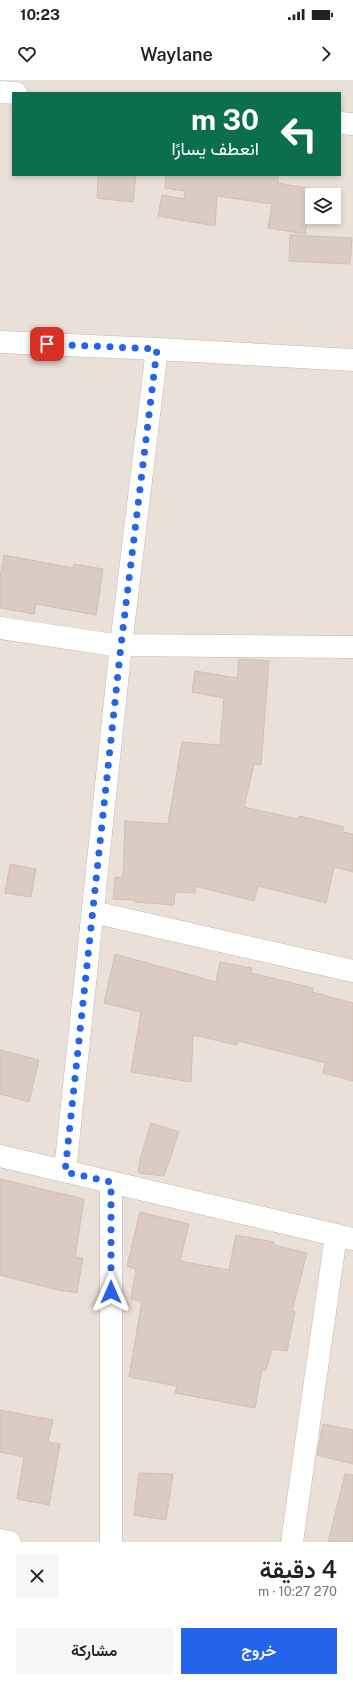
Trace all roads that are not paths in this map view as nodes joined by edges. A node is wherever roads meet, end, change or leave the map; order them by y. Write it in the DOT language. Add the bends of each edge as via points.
graph roads {
  1 [pos="0,92"];
  2 [pos="12,93"];
  3 [pos="341,123"];
  4 [pos="353,124"];
  5 [pos="0,342"];
  6 [pos="157,349"];
  7 [pos="353,360"];
  8 [pos="0,628"];
  9 [pos="121,645"];
  10 [pos="353,647"];
  11 [pos="93,912"];
  12 [pos="353,971"];
  13 [pos="0,1156"];
  14 [pos="65,1172"];
  15 [pos="111,1182"];
  16 [pos="345,1238"];
  17 [pos="0,1540"];
  18 [pos="10,1542"];
  19 [pos="111,1542"];
  20 [pos="292,1542"];
  1 -- 2 [label="street"];
  3 -- 4 [label="street"];
  5 -- 6 [label="street"];
  6 -- 7 [label="street"];
  6 -- 9 [label="street"];
  8 -- 9 [label="street"];
  9 -- 10 [label="street"];
  9 -- 11 [label="street"];
  11 -- 12 [label="street"];
  11 -- 14 [label="street"];
  13 -- 14 [label="street"];
  14 -- 15 [label="street"];
  15 -- 16 [label="street"];
  15 -- 19 [label="street"];
  16 -- 20 [label="street"];
  17 -- 18 [label="street"];
}
